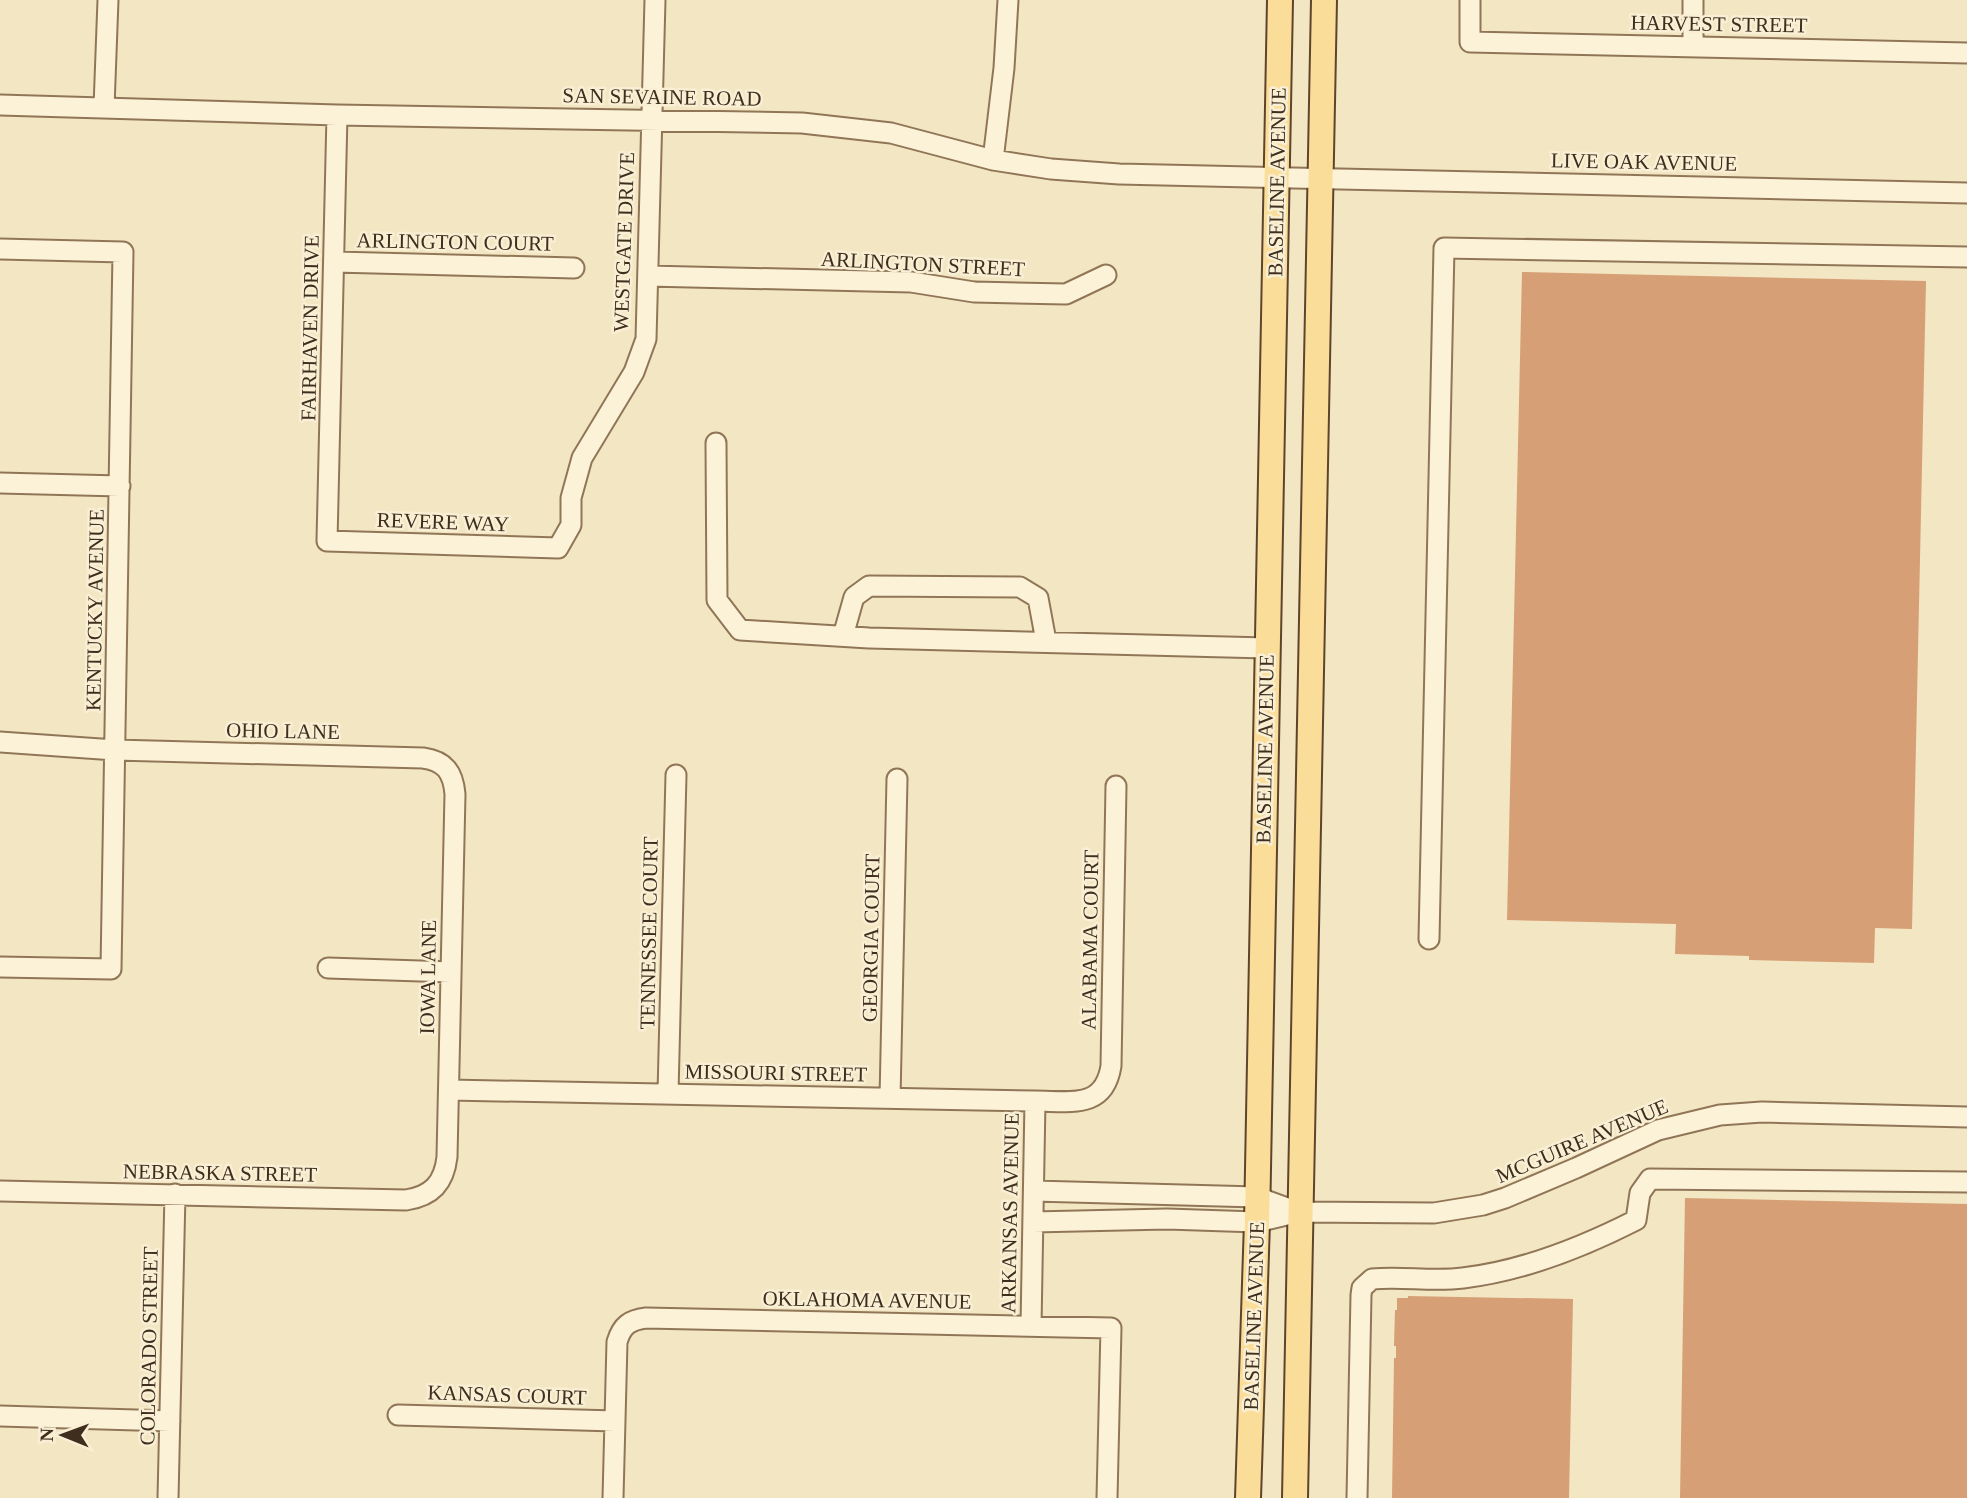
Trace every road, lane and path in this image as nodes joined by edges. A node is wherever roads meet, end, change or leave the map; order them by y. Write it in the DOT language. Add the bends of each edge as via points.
graph roads {
  1 [pos="108,0"];
  2 [pos="655,0"];
  3 [pos="1008,0"];
  4 [pos="1280,0"];
  5 [pos="1324,0"];
  6 [pos="1471,0"];
  7 [pos="1693,0"];
  8 [pos="1693,46"];
  9 [pos="1967,52"];
  10 [pos="0,105"];
  11 [pos="104,107"];
  12 [pos="337,115"];
  13 [pos="650,119"];
  14 [pos="993,160"];
  15 [pos="1277,176"];
  16 [pos="1319,177"];
  17 [pos="1967,193"];
  18 [pos="0,249"];
  19 [pos="1967,257"];
  20 [pos="335,262"];
  21 [pos="574,268"];
  22 [pos="1106,275"];
  23 [pos="648,276"];
  24 [pos="716,443"];
  25 [pos="0,483"];
  26 [pos="120,486"];
  27 [pos="327,541"];
  28 [pos="558,548"];
  29 [pos="843,636"];
  30 [pos="1046,641"];
  31 [pos="1267,648"];
  32 [pos="0,742"];
  33 [pos="115,750"];
  34 [pos="448,768"];
  35 [pos="676,775"];
  36 [pos="897,779"];
  37 [pos="1116,786"];
  38 [pos="1429,939"];
  39 [pos="0,967"];
  40 [pos="328,968"];
  41 [pos="451,972"];
  42 [pos="449,1090"];
  43 [pos="668,1093"];
  44 [pos="1101,1093"];
  45 [pos="890,1098"];
  46 [pos="1035,1101"];
  47 [pos="1967,1117"];
  48 [pos="1967,1182"];
  49 [pos="436,1187"];
  50 [pos="0,1191"];
  51 [pos="1034,1191"];
  52 [pos="175,1194"];
  53 [pos="1257,1197"];
  54 [pos="1299,1212"];
  55 [pos="1033,1222"];
  56 [pos="1256,1222"];
  57 [pos="1031,1326"];
  58 [pos="398,1415"];
  59 [pos="0,1416"];
  60 [pos="170,1421"];
  61 [pos="615,1421"];
  62 [pos="168,1498"];
  63 [pos="613,1498"];
  64 [pos="1107,1498"];
  65 [pos="1248,1498"];
  66 [pos="1295,1498"];
  67 [pos="1357,1498"];
  1 -- 11 [label="street"];
  2 -- 13 [label="street, WESTGATE DRIVE"];
  3 -- 14 [label="street"];
  4 -- 15 [label="main road, BASELINE AVENUE"];
  5 -- 16 [label="main road, BASELINE AVENUE"];
  6 -- 8 [label="street, HARVEST STREET" via="1470,42"];
  7 -- 8 [label="street"];
  8 -- 9 [label="street, HARVEST STREET"];
  10 -- 11 [label="street, SAN SEVAINE ROAD"];
  11 -- 12 [label="street, SAN SEVAINE ROAD"];
  12 -- 13 [label="street, SAN SEVAINE ROAD"];
  12 -- 20 [label="street, FAIRHAVEN DRIVE"];
  13 -- 14 [label="street, SAN SEVAINE ROAD" via="802,123 891,133"];
  13 -- 23 [label="street, WESTGATE DRIVE"];
  14 -- 15 [label="street, SAN SEVAINE ROAD" via="1119,174"];
  15 -- 16 [label="street, SAN SEVAINE ROAD"];
  15 -- 31 [label="main road, BASELINE AVENUE"];
  16 -- 17 [label="street, LIVE OAK AVENUE"];
  16 -- 54 [label="main road, BASELINE AVENUE"];
  18 -- 26 [label="street, KENTUCKY AVENUE" via="123,252"];
  19 -- 38 [label="street" via="1444,248"];
  20 -- 21 [label="street, ARLINGTON COURT"];
  20 -- 27 [label="street, FAIRHAVEN DRIVE"];
  22 -- 23 [label="street, ARLINGTON STREET" via="1066,294 974,292 911,282"];
  23 -- 28 [label="street, WESTGATE DRIVE" via="646,339 634,372 582,458 571,498 571,525"];
  24 -- 29 [label="street" via="717,600 740,630"];
  25 -- 26 [label="street"];
  26 -- 33 [label="street, KENTUCKY AVENUE"];
  27 -- 28 [label="street, REVERE WAY"];
  29 -- 30 [label="street"];
  29 -- 30 [label="street" via="854,597 869,586 1020,587 1038,597"];
  30 -- 31 [label="street"];
  31 -- 53 [label="main road, BASELINE AVENUE"];
  32 -- 33 [label="street, OHIO LANE"];
  33 -- 34 [label="street, OHIO LANE" via="423,758"];
  33 -- 39 [label="street, KENTUCKY AVENUE" via="111,969"];
  34 -- 41 [label="street, IOWA LANE" via="455,794"];
  35 -- 43 [label="street, TENNESSEE COURT"];
  36 -- 45 [label="street, GEORGIA COURT"];
  37 -- 44 [label="street, ALABAMA COURT" via="1111,1066"];
  40 -- 41 [label="street"];
  41 -- 42 [label="street, IOWA LANE"];
  42 -- 43 [label="street, MISSOURI STREET"];
  42 -- 49 [label="street, IOWA LANE" via="446,1168"];
  43 -- 45 [label="street, MISSOURI STREET"];
  44 -- 46 [label="street, MISSOURI STREET" via="1075,1101"];
  45 -- 46 [label="street, MISSOURI STREET"];
  46 -- 51 [label="street, ARKANSAS AVENUE"];
  47 -- 54 [label="street, MCGUIRE AVENUE" via="1720,1115 1658,1130 1483,1205 1412,1214"];
  48 -- 67 [label="street" via="1650,1179 1640,1193 1636,1220 1559,1253 1462,1278 1372,1279 1361,1295"];
  49 -- 52 [label="street, NEBRASKA STREET" via="406,1200"];
  50 -- 52 [label="street, NEBRASKA STREET"];
  51 -- 53 [label="street, MCGUIRE AVENUE"];
  51 -- 55 [label="street, ARKANSAS AVENUE"];
  52 -- 60 [label="street, COLORADO STREET"];
  53 -- 54 [label="street, MCGUIRE AVENUE"];
  53 -- 56 [label="main road, BASELINE AVENUE"];
  54 -- 56 [label="street, MCGUIRE AVENUE"];
  54 -- 66 [label="main road, BASELINE AVENUE"];
  55 -- 56 [label="street, MCGUIRE AVENUE"];
  55 -- 57 [label="street, ARKANSAS AVENUE"];
  56 -- 65 [label="main road, BASELINE AVENUE"];
  57 -- 61 [label="street, OKLAHOMA AVENUE" via="646,1318 624,1326 617,1342"];
  57 -- 64 [label="street, OKLAHOMA AVENUE" via="1111,1328"];
  58 -- 61 [label="street, KANSAS COURT"];
  59 -- 60 [label="street"];
  60 -- 62 [label="street, COLORADO STREET"];
  61 -- 63 [label="street"];
}
